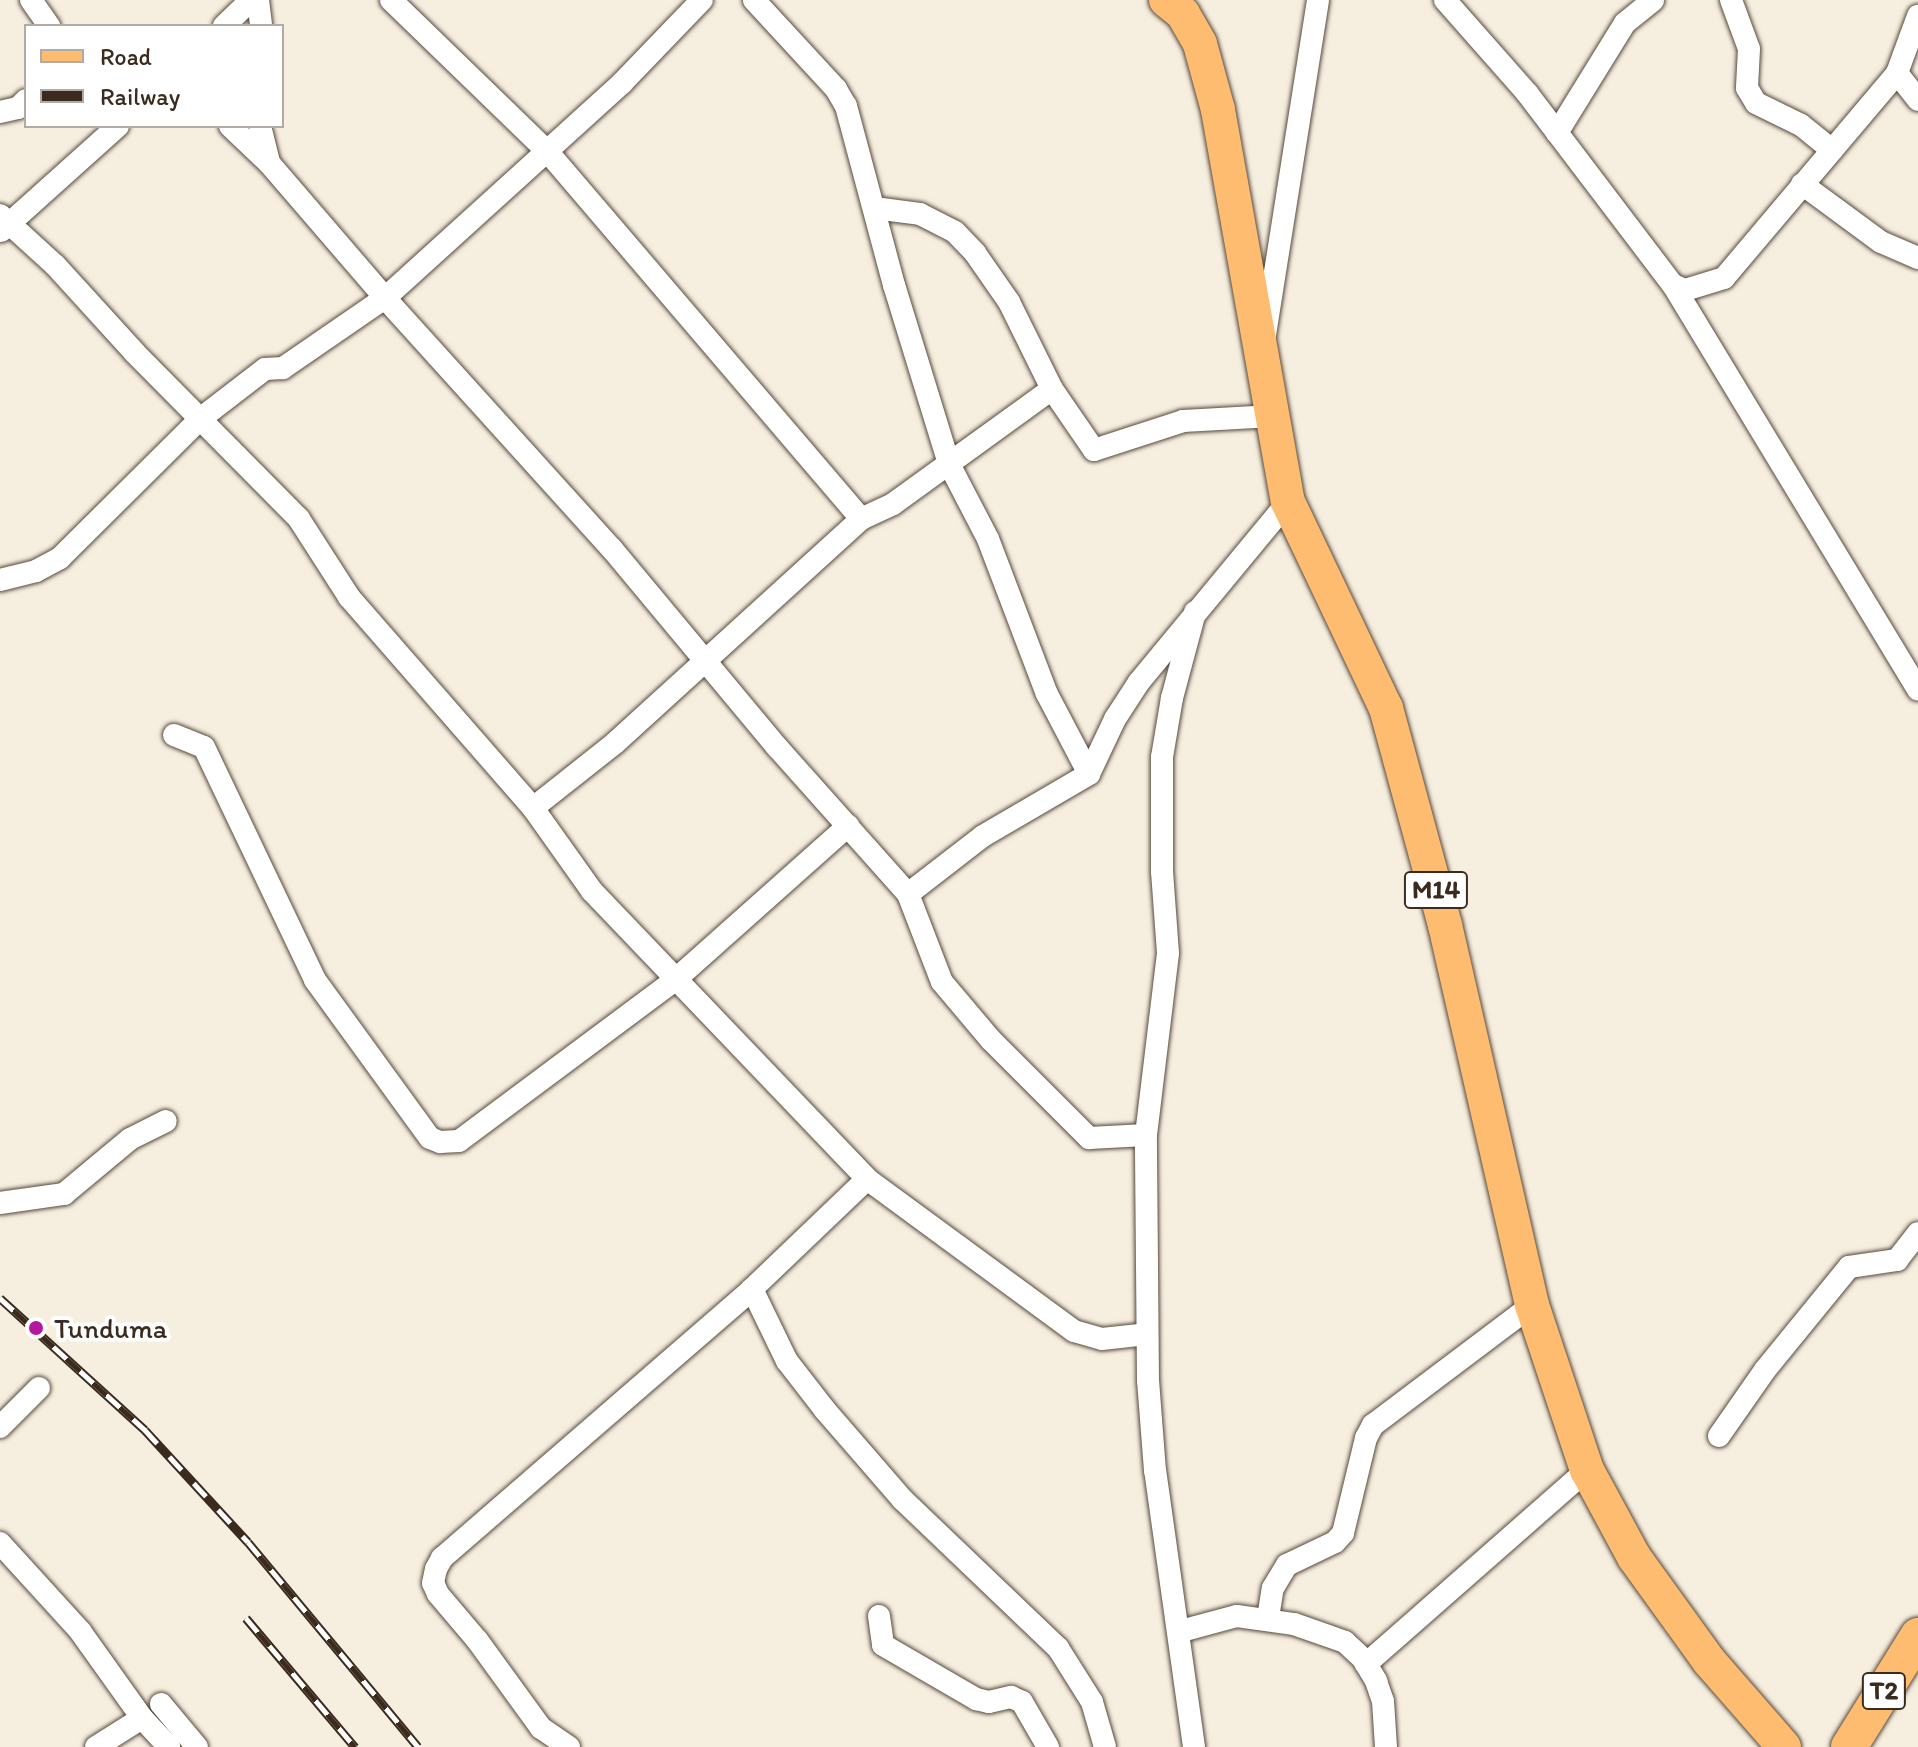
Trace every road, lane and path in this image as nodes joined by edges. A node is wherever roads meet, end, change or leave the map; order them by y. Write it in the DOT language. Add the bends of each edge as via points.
graph roads {
  1 [pos="31,0"];
  2 [pos="251,0"];
  3 [pos="258,0"];
  4 [pos="391,0"];
  5 [pos="702,0"];
  6 [pos="754,0"];
  7 [pos="1166,0"];
  8 [pos="1318,0"];
  9 [pos="1445,0"];
  10 [pos="1653,0"];
  11 [pos="1731,0"];
  12 [pos="1918,16"];
  13 [pos="48,24"];
  14 [pos="226,24"];
  15 [pos="261,24"];
  16 [pos="1897,73"];
  17 [pos="1918,100"];
  18 [pos="24,102"];
  19 [pos="0,112"];
  20 [pos="116,128"];
  21 [pos="232,128"];
  22 [pos="260,128"];
  23 [pos="1557,133"];
  24 [pos="1832,150"];
  25 [pos="547,151"];
  26 [pos="269,163"];
  27 [pos="1802,184"];
  28 [pos="874,208"];
  29 [pos="4,223"];
  30 [pos="1918,258"];
  31 [pos="1673,285"];
  32 [pos="385,298"];
  33 [pos="1261,352"];
  34 [pos="1052,389"];
  35 [pos="1273,416"];
  36 [pos="200,419"];
  37 [pos="949,464"];
  38 [pos="1288,502"];
  39 [pos="861,519"];
  40 [pos="0,580"];
  41 [pos="1195,612"];
  42 [pos="706,658"];
  43 [pos="1918,690"];
  44 [pos="174,735"];
  45 [pos="1089,774"];
  46 [pos="533,808"];
  47 [pos="848,826"];
  48 [pos="908,894"];
  49 [pos="675,980"];
  50 [pos="166,1121"];
  51 [pos="1146,1135"];
  52 [pos="867,1179"];
  53 [pos="0,1203"];
  54 [pos="1918,1233"];
  55 [pos="752,1289"];
  56 [pos="1532,1305"];
  57 [pos="1147,1334"];
  58 [pos="39,1388"];
  59 [pos="0,1427"];
  60 [pos="1719,1436"];
  61 [pos="1587,1470"];
  62 [pos="0,1543"];
  63 [pos="879,1616"];
  64 [pos="1268,1618"];
  65 [pos="1181,1631"];
  66 [pos="1918,1636"];
  67 [pos="1366,1664"];
  68 [pos="161,1704"];
  69 [pos="142,1718"];
  70 [pos="96,1747"];
  71 [pos="169,1747"];
  72 [pos="197,1747"];
  73 [pos="569,1747"];
  74 [pos="1048,1747"];
  75 [pos="1105,1747"];
  76 [pos="1194,1747"];
  77 [pos="1386,1747"];
  78 [pos="1784,1747"];
  79 [pos="1849,1747"];
  1 -- 13 [label="street"];
  2 -- 14 [label="street"];
  3 -- 15 [label="street"];
  4 -- 25 [label="street"];
  5 -- 25 [label="street"];
  6 -- 28 [label="street" via="846,106"];
  7 -- 33 [label="main road, M14" via="1183,14 1200,44 1218,110"];
  8 -- 33 [label="street"];
  9 -- 23 [label="street"];
  10 -- 23 [label="street" via="1625,23"];
  11 -- 24 [label="street" via="1749,49 1747,88 1756,103 1801,125"];
  12 -- 16 [label="street"];
  16 -- 17 [label="street"];
  16 -- 24 [label="street"];
  18 -- 19 [label="street"];
  20 -- 29 [label="street"];
  21 -- 26 [label="street"];
  22 -- 26 [label="street"];
  23 -- 31 [label="street"];
  24 -- 27 [label="street"];
  25 -- 32 [label="street"];
  25 -- 39 [label="street"];
  26 -- 32 [label="street"];
  27 -- 30 [label="street" via="1881,242"];
  27 -- 31 [label="street" via="1724,278 1698,289"];
  28 -- 34 [label="street" via="920,214 955,232 1009,302"];
  28 -- 37 [label="street"];
  29 -- 36 [label="street"];
  31 -- 43 [label="street"];
  32 -- 36 [label="street" via="283,368 265,369"];
  32 -- 42 [label="street"];
  33 -- 35 [label="main road, M14"];
  34 -- 35 [label="street" via="1094,450 1183,421"];
  34 -- 37 [label="street"];
  35 -- 38 [label="main road, M14"];
  36 -- 40 [label="street" via="60,558"];
  36 -- 46 [label="street" via="299,519 349,597"];
  37 -- 39 [label="street" via="893,504"];
  37 -- 45 [label="street" via="988,539 1047,694"];
  38 -- 41 [label="street"];
  38 -- 56 [label="main road, M14" via="1386,708 1445,925"];
  39 -- 42 [label="street"];
  41 -- 45 [label="street" via="1139,682"];
  41 -- 51 [label="street" via="1162,757 1168,953"];
  42 -- 46 [label="street" via="615,743"];
  42 -- 47 [label="street"];
  44 -- 49 [label="street" via="204,747 315,980 430,1138 459,1141"];
  45 -- 48 [label="street" via="983,836"];
  46 -- 49 [label="street" via="592,891"];
  47 -- 48 [label="street"];
  47 -- 49 [label="street"];
  48 -- 51 [label="street" via="942,982 991,1040 1089,1138"];
  49 -- 52 [label="street"];
  50 -- 53 [label="street" via="130,1139 64,1194"];
  51 -- 57 [label="street"];
  52 -- 55 [label="street"];
  52 -- 57 [label="street" via="1074,1331 1102,1339"];
  54 -- 60 [label="street" via="1897,1260 1849,1267"];
  55 -- 73 [label="street" via="442,1558 436,1569 433,1583 438,1594 541,1728"];
  55 -- 75 [label="street" via="787,1361 825,1410 902,1499 1058,1648 1092,1702"];
  56 -- 61 [label="main road, M14"];
  56 -- 64 [label="street" via="1373,1425 1343,1533 1287,1565 1273,1588"];
  57 -- 65 [label="street" via="1155,1471"];
  58 -- 59 [label="street"];
  61 -- 67 [label="street"];
  61 -- 78 [label="main road, M14" via="1634,1557 1709,1661"];
  62 -- 69 [label="street" via="80,1631"];
  63 -- 74 [label="street" via="883,1645 976,1699 1011,1697 1022,1702"];
  64 -- 65 [label="street" via="1237,1616"];
  64 -- 67 [label="street" via="1345,1642"];
  65 -- 76 [label="street"];
  66 -- 79 [label="highway, T2"];
  67 -- 77 [label="street" via="1383,1701"];
  68 -- 72 [label="street"];
  69 -- 70 [label="street"];
  69 -- 71 [label="street"];
}
